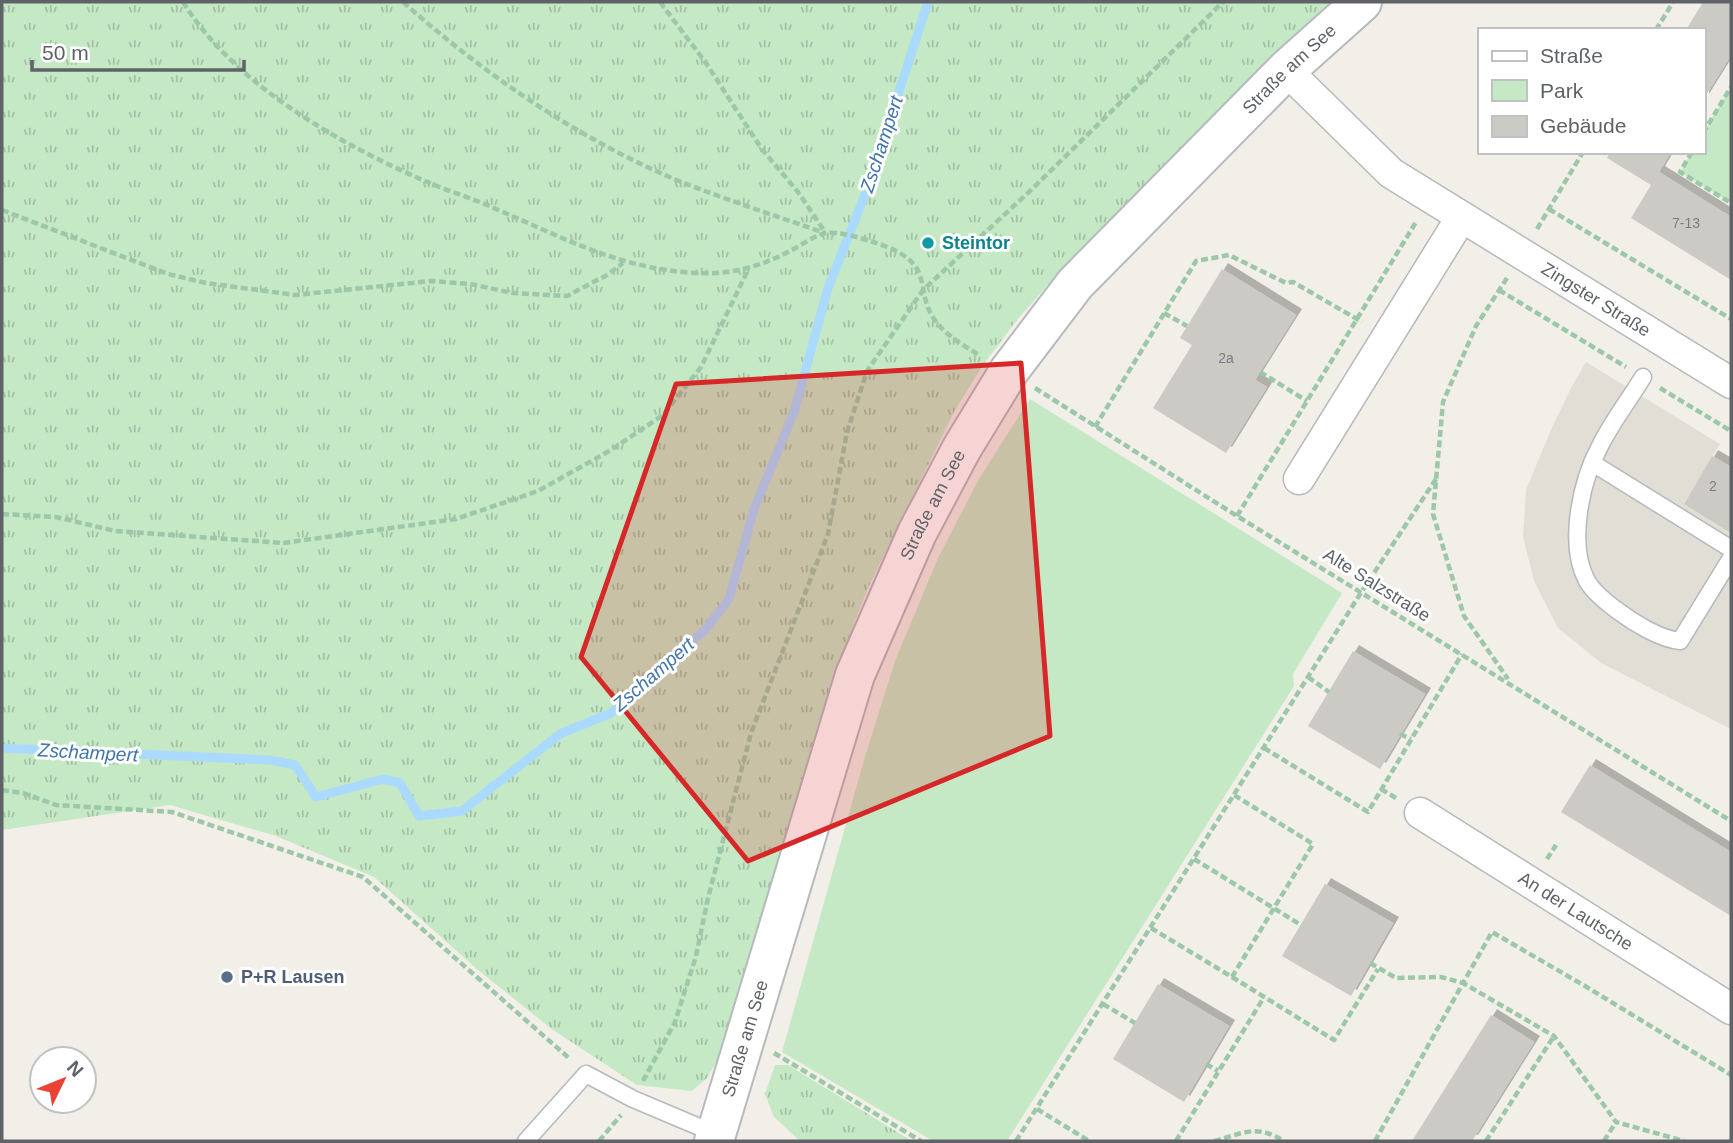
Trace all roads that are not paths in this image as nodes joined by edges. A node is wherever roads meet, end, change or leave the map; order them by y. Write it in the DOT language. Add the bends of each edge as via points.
graph roads {
  1 [pos="1362,2"];
  2 [pos="1286,70"];
  3 [pos="1461,218"];
  4 [pos="1643,377"];
  5 [pos="1731,383"];
  6 [pos="1594,464"];
  7 [pos="1299,480"];
  8 [pos="1731,549"];
  9 [pos="1731,558"];
  10 [pos="1420,813"];
  11 [pos="1731,1009"];
  12 [pos="721,1139"];
  13 [pos="527,1141"];
  1 -- 2 [label="main road, Straße am See"];
  2 -- 3 [label="street, Zingster Straße" via="1391,173"];
  2 -- 12 [label="main road, Straße am See" via="1075,284 1009,371 917,533 855,675 747,1036"];
  3 -- 5 [label="street, Zingster Straße"];
  3 -- 7 [label="street"];
  4 -- 6 [label="lane" via="1599,447"];
  6 -- 8 [label="lane"];
  6 -- 9 [label="lane" via="1577,528 1582,568 1595,592 1626,617 1680,641"];
  10 -- 11 [label="street, An der Lautsche"];
  12 -- 13 [label="lane, Straße am See" via="586,1074"];
}
